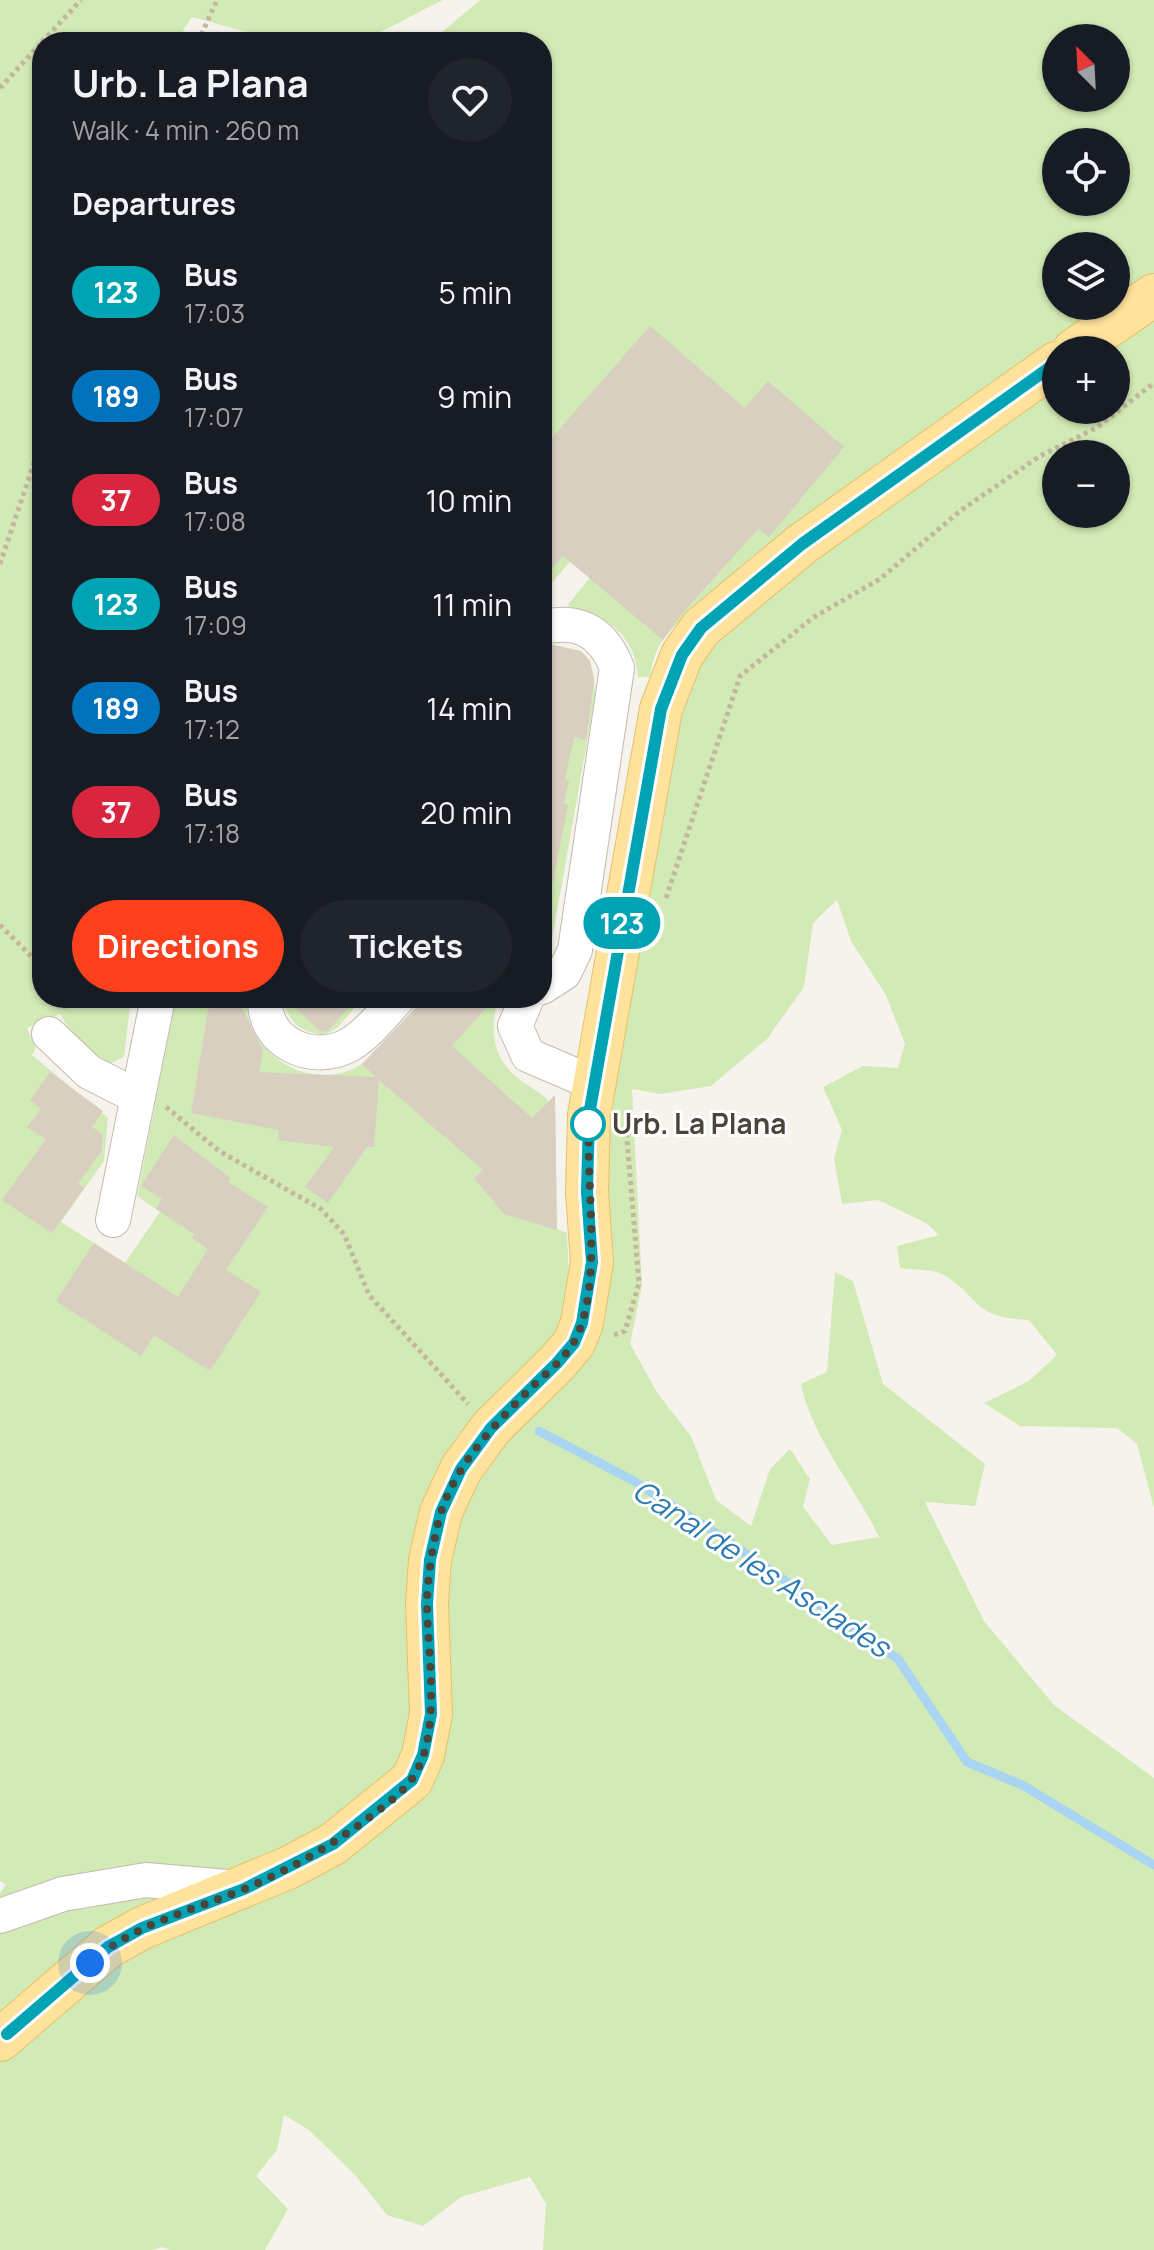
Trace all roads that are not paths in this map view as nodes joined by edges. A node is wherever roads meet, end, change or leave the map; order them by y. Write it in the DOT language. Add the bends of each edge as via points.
graph roads {
  1 [pos="1154,295"];
  2 [pos="1094,336"];
  3 [pos="1042,373"];
  4 [pos="552,627"];
  5 [pos="552,981"];
  6 [pos="156,1008"];
  7 [pos="266,1008"];
  8 [pos="388,1008"];
  9 [pos="523,1008"];
  10 [pos="62,1028"];
  11 [pos="593,1083"];
  12 [pos="138,1094"];
  13 [pos="113,1220"];
  14 [pos="244,1889"];
  15 [pos="0,1916"];
  16 [pos="4,2037"];
  1 -- 2 [label="main road"];
  3 -- 11 [label="main road" via="802,544 701,628 682,655 661,709"];
  4 -- 5 [label="street" via="576,626 602,639 617,668 575,950 564,973"];
  6 -- 12 [label="street"];
  7 -- 8 [label="street" via="282,1040 317,1053 349,1045"];
  9 -- 11 [label="street" via="515,1026 528,1055"];
  10 -- 12 [label="street" via="89,1072"];
  11 -- 14 [label="main road" via="586,1153 592,1262 579,1331 557,1363 491,1428 461,1469 441,1512 427,1604 431,1714 423,1755 412,1780 333,1844"];
  12 -- 13 [label="street"];
  14 -- 15 [label="street" via="146,1880 63,1894"];
  14 -- 16 [label="main road" via="142,1928 108,1947"];
}
